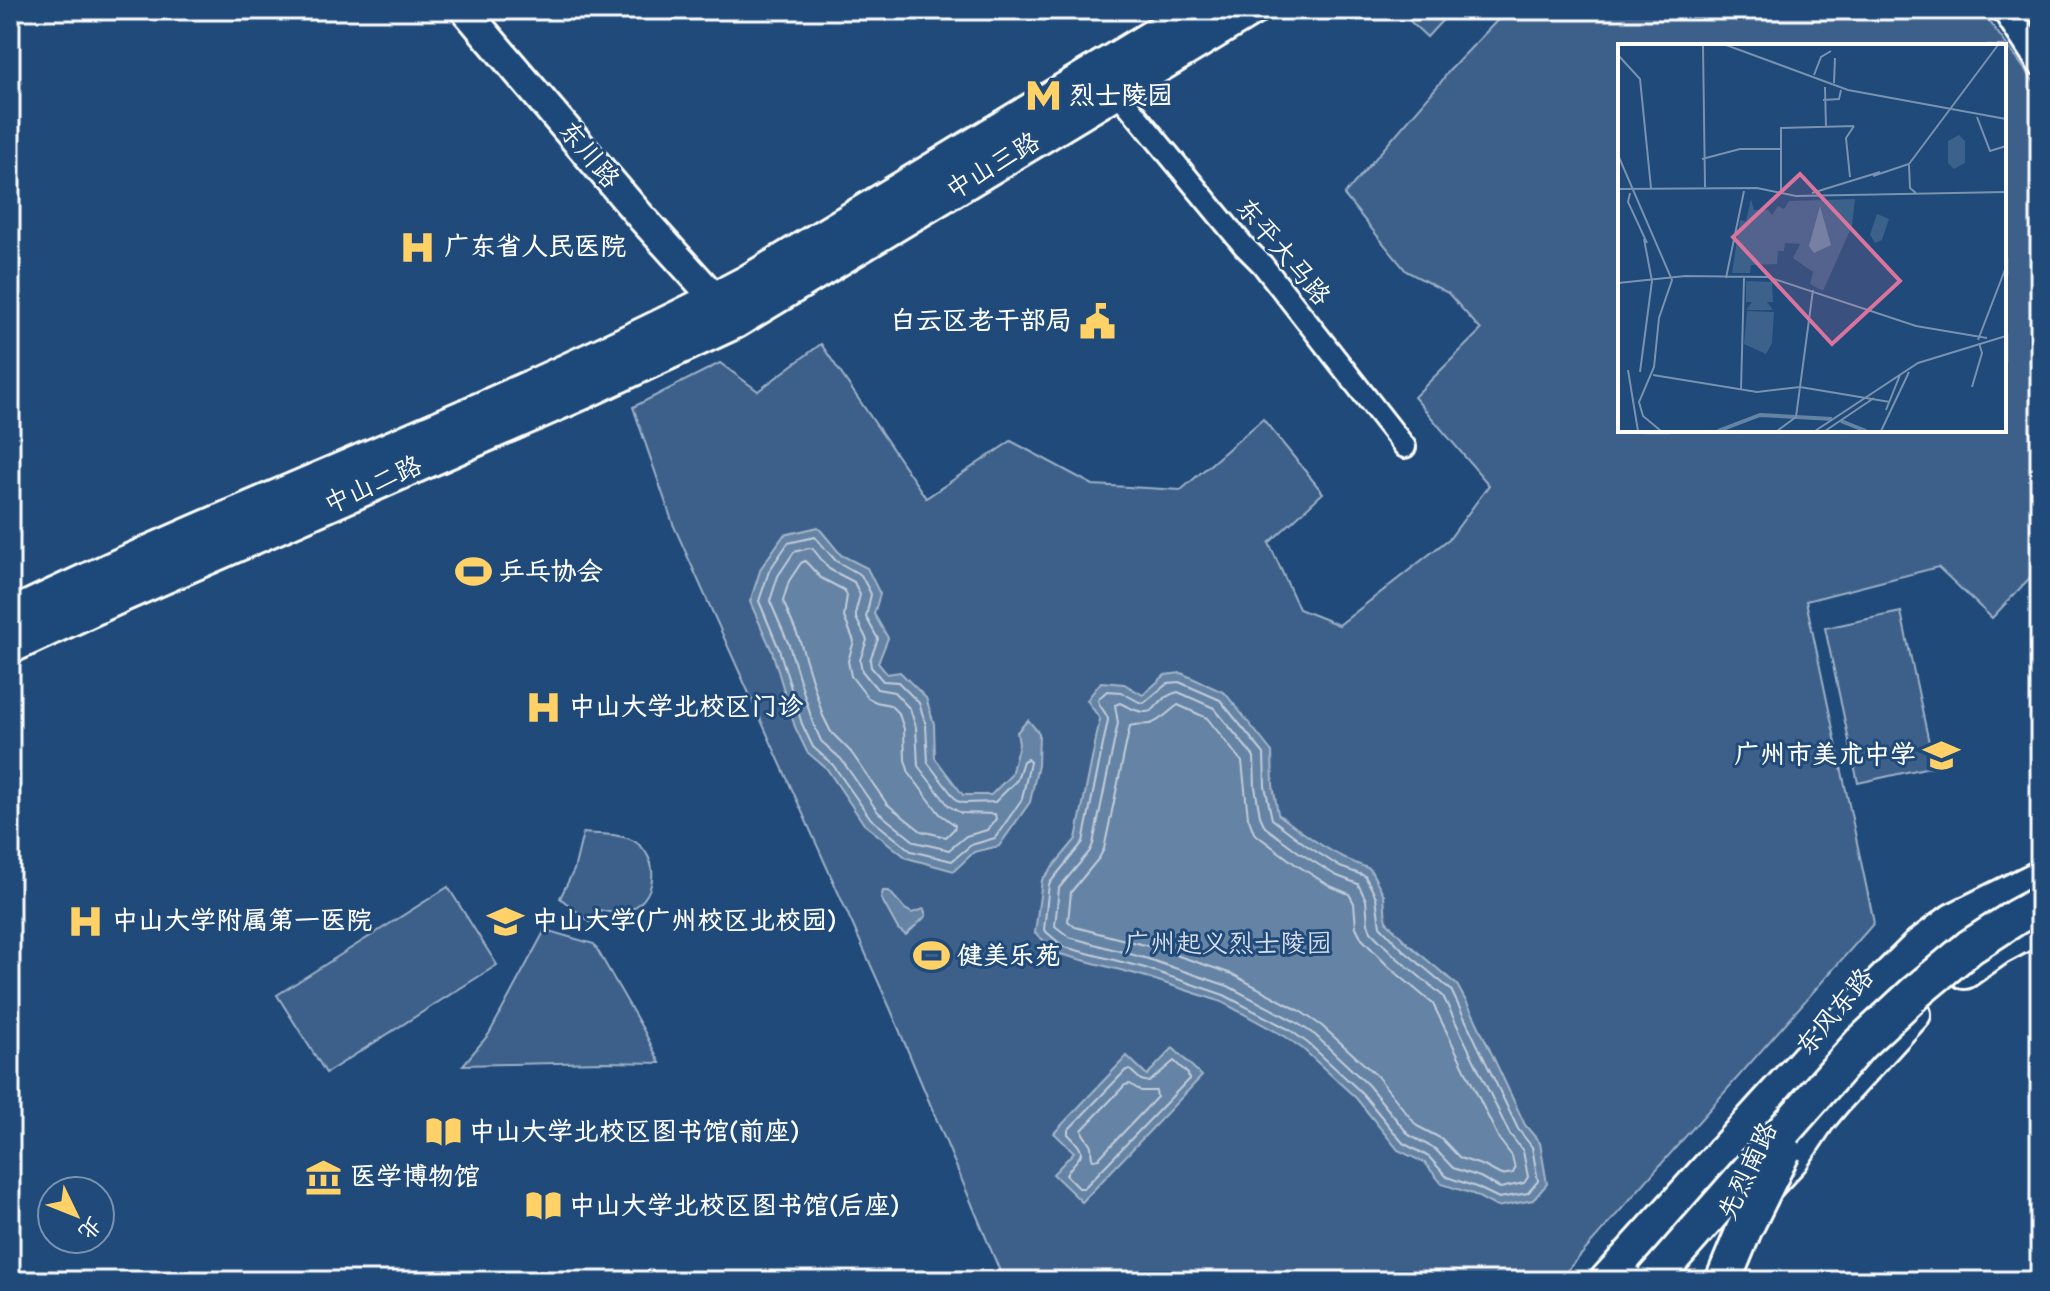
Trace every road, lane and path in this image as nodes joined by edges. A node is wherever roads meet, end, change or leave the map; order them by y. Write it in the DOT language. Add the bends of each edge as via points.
graph roads {
  1 [pos="465,10"];
  2 [pos="1196,10"];
  3 [pos="1251,10"];
  4 [pos="2006,10"];
  5 [pos="2040,62"];
  6 [pos="1117,92"];
  7 [pos="725,310"];
  8 [pos="1405,447"];
  9 [pos="32,616"];
  10 [pos="10,647"];
  11 [pos="2040,863"];
  12 [pos="2040,878"];
  13 [pos="2040,904"];
  14 [pos="1975,909"];
  15 [pos="2040,918"];
  16 [pos="2040,926"];
  17 [pos="1805,1064"];
  18 [pos="1806,1107"];
  19 [pos="1792,1159"];
  20 [pos="1669,1211"];
  21 [pos="1715,1240"];
  22 [pos="1607,1281"];
  23 [pos="1652,1281"];
  24 [pos="1677,1281"];
  25 [pos="1696,1281"];
  26 [pos="1723,1281"];
  27 [pos="1739,1281"];
  1 -- 7 [label="main road, 东川路"];
  2 -- 7 [label="main road, 中山三路" via="806,247"];
  3 -- 6 [label="main road, 中山三路"];
  4 -- 5 [label="street"];
  6 -- 7 [label="main road, 中山三路"];
  6 -- 8 [label="street, 东平大马路" via="1262,264"];
  7 -- 9 [label="main road, 中山二路" via="561,372"];
  9 -- 10 [label="main road, 中山二路"];
  11 -- 20 [label="highway, 东风东路" via="1970,892 1910,931 1854,988"];
  12 -- 14 [label="highway, 东风东路"];
  13 -- 18 [label="highway, bridge" via="1970,947 1916,992 1860,1044"];
  14 -- 15 [label="street" via="1998,906"];
  14 -- 17 [label="highway, 东风东路" via="1921,945"];
  16 -- 19 [label="main road" via="1979,961 1911,1017 1818,1120"];
  17 -- 20 [label="highway, 东风东路"];
  17 -- 21 [label="main road, 先烈南路" via="1779,1105"];
  18 -- 23 [label="highway, bridge"];
  18 -- 26 [label="highway, bridge"];
  19 -- 21 [label="main road"];
  19 -- 27 [label="main road, 先烈南路"];
  20 -- 22 [label="highway, 东风东路"];
  21 -- 24 [label="main road"];
  21 -- 25 [label="main road, 先烈南路"];
}
